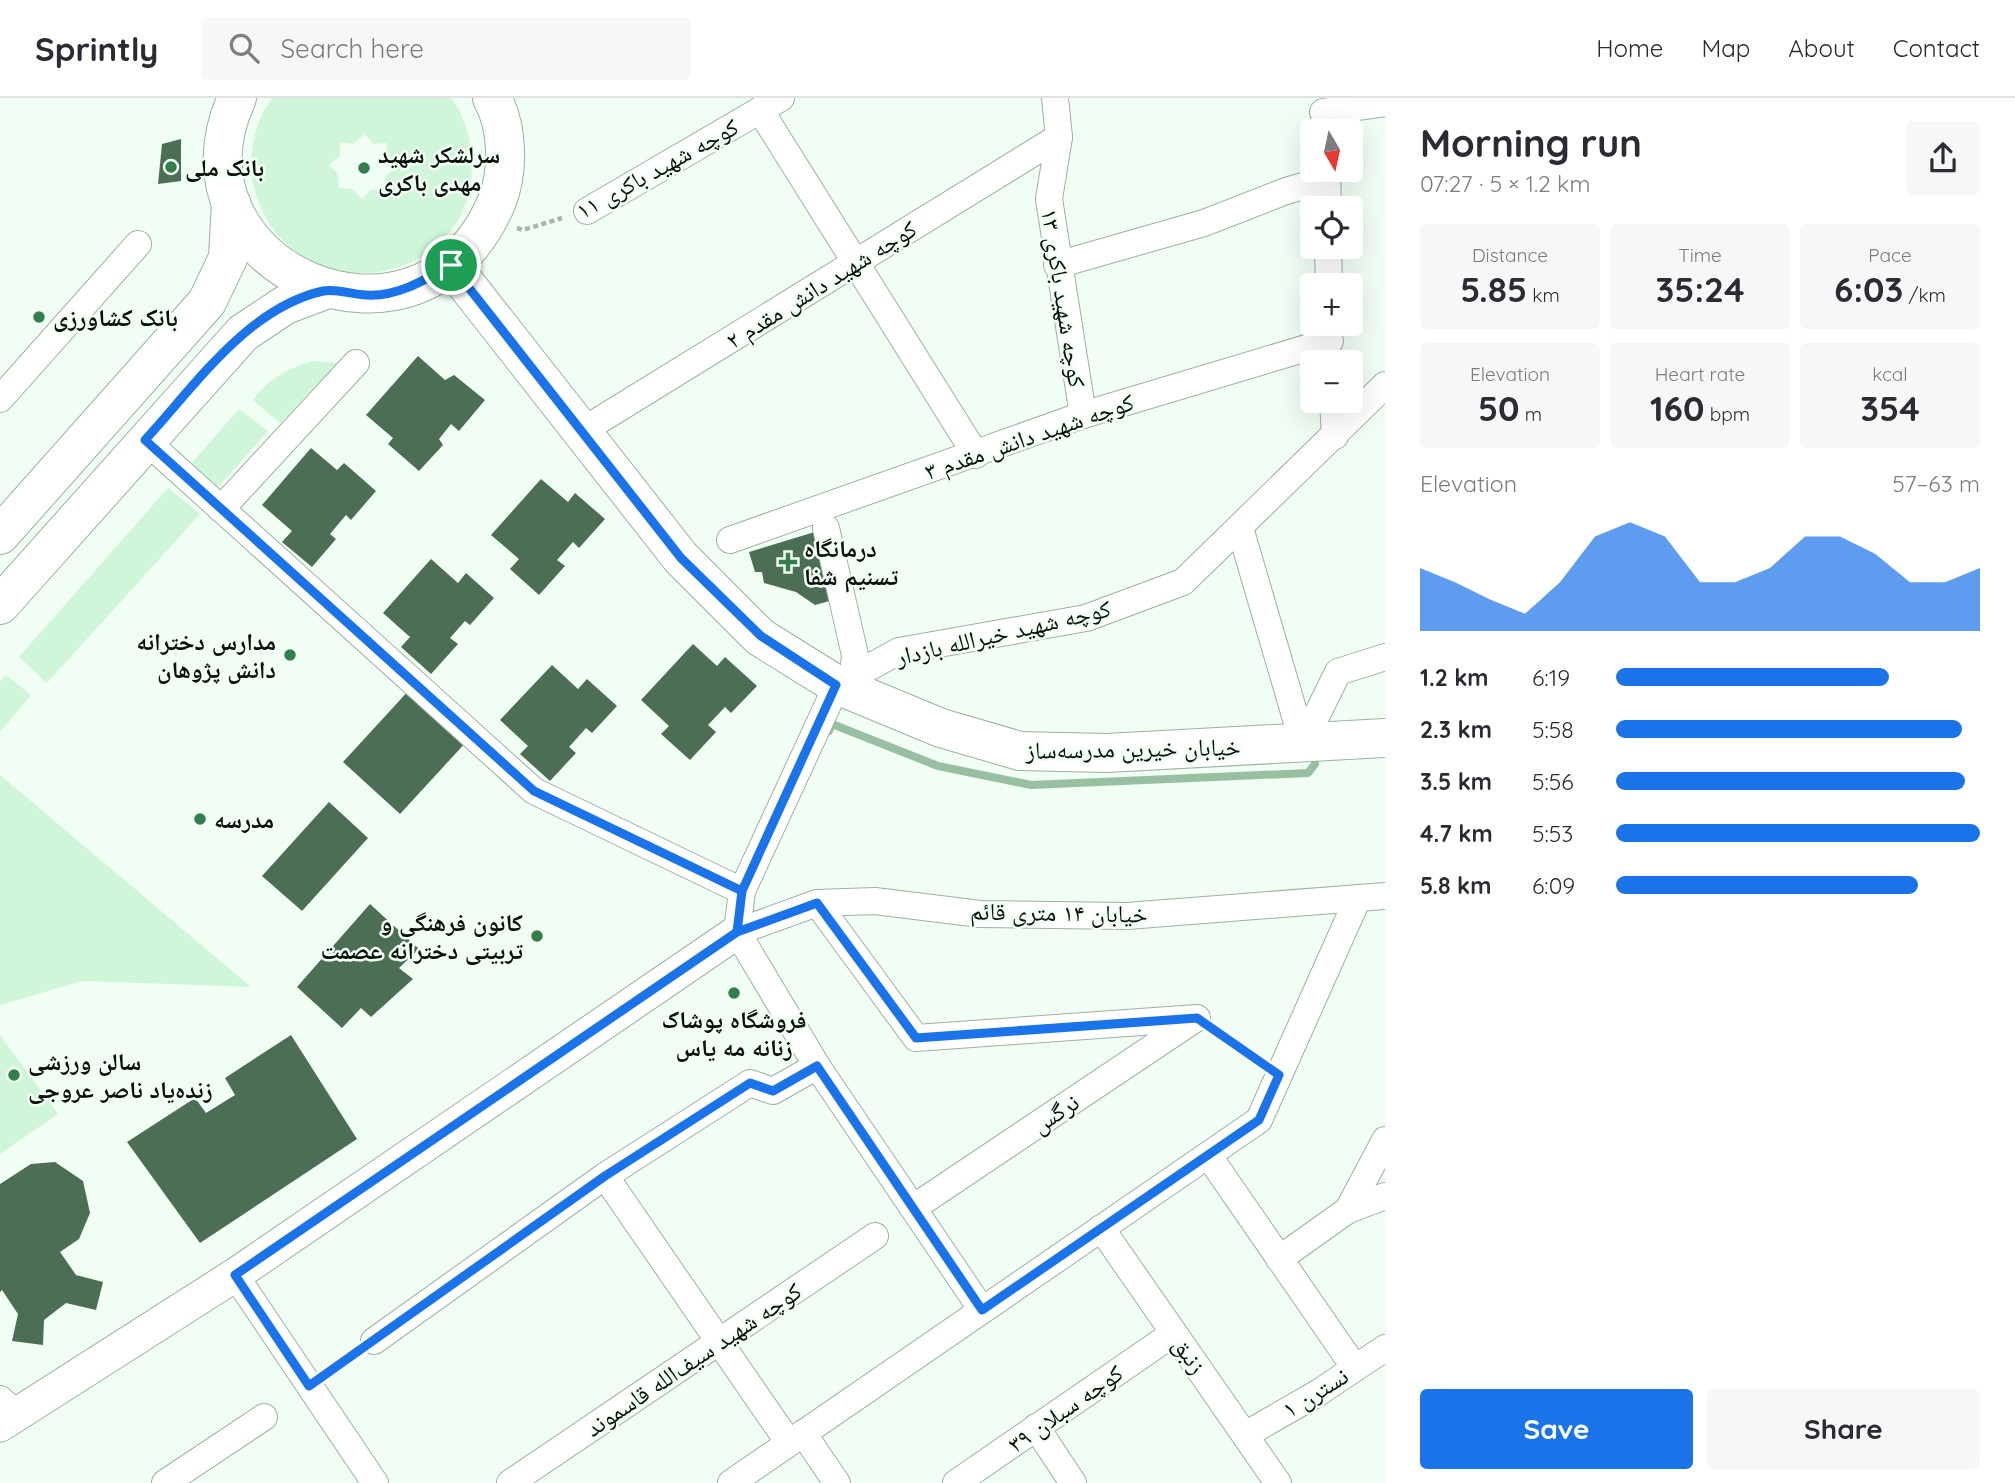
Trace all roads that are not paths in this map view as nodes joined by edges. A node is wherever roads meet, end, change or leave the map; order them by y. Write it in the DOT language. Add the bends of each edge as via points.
graph roads {
  1 [pos="237,98"];
  2 [pos="1055,98"];
  3 [pos="497,101"];
  4 [pos="1385,103"];
  5 [pos="771,104"];
  6 [pos="1323,114"];
  7 [pos="1059,137"];
  8 [pos="1308,182"];
  9 [pos="231,203"];
  10 [pos="587,211"];
  11 [pos="138,244"];
  12 [pos="857,262"];
  13 [pos="451,265"];
  14 [pos="1057,265"];
  15 [pos="326,290"];
  16 [pos="1330,342"];
  17 [pos="356,363"];
  18 [pos="1385,385"];
  19 [pos="0,398"];
  20 [pos="1334,413"];
  21 [pos="1083,415"];
  22 [pos="582,431"];
  23 [pos="1335,436"];
  24 [pos="145,440"];
  25 [pos="976,454"];
  26 [pos="221,509"];
  27 [pos="826,528"];
  28 [pos="1240,528"];
  29 [pos="0,535"];
  30 [pos="730,540"];
  31 [pos="0,605"];
  32 [pos="1385,657"];
  33 [pos="845,680"];
  34 [pos="1385,738"];
  35 [pos="1303,743"];
  36 [pos="742,891"];
  37 [pos="1385,896"];
  38 [pos="1358,898"];
  39 [pos="817,903"];
  40 [pos="737,932"];
  41 [pos="817,1066"];
  42 [pos="1385,1140"];
  43 [pos="1208,1155"];
  44 [pos="605,1176"];
  45 [pos="1385,1196"];
  46 [pos="914,1208"];
  47 [pos="1348,1210"];
  48 [pos="1101,1228"];
  49 [pos="875,1236"];
  50 [pos="1279,1259"];
  51 [pos="235,1275"];
  52 [pos="982,1310"];
  53 [pos="1174,1332"];
  54 [pos="374,1341"];
  55 [pos="719,1342"];
  56 [pos="1385,1348"];
  57 [pos="1355,1368"];
  58 [pos="6,1413"];
  59 [pos="264,1417"];
  60 [pos="1036,1427"];
  61 [pos="1245,1435"];
  62 [pos="796,1438"];
  63 [pos="165,1483"];
  64 [pos="374,1483"];
  65 [pos="510,1483"];
  66 [pos="730,1483"];
  67 [pos="837,1483"];
  68 [pos="956,1483"];
  69 [pos="1073,1483"];
  70 [pos="1278,1483"];
  1 -- 9 [label="main road" via="228,117 223,160"];
  2 -- 7 [label="street, کوچه شهید باکری ۱۳"];
  3 -- 13 [label="main road" via="505,164 500,193 472,245"];
  4 -- 6 [label="street"];
  5 -- 10 [label="street, کوچه شهید باکری ۱۱"];
  5 -- 12 [label="street"];
  7 -- 12 [label="street, کوچه شهید دانش مقدم ۲"];
  7 -- 14 [label="street, کوچه شهید باکری ۱۳" via="1049,199"];
  8 -- 14 [label="street" via="1204,223"];
  9 -- 15 [label="main road" via="253,242 285,272"];
  9 -- 29 [label="main road" via="228,258 207,302"];
  11 -- 19 [label="street"];
  12 -- 22 [label="street, کوچه شهید دانش مقدم ۲"];
  12 -- 25 [label="street"];
  13 -- 15 [label="main road" via="412,287 369,296"];
  13 -- 22 [label="main road, خیابان خیرین مدرسه‌ساز"];
  14 -- 21 [label="street, کوچه شهید باکری ۱۳"];
  15 -- 24 [label="main road" via="285,305 243,333"];
  16 -- 21 [label="street, کوچه شهید دانش مقدم ۳"];
  17 -- 26 [label="street"];
  18 -- 23 [label="street, کوچه شهید خیرالله بازدار"];
  20 -- 23 [label="street"];
  21 -- 25 [label="street, کوچه شهید دانش مقدم ۳"];
  22 -- 33 [label="main road, خیابان خیرین مدرسه‌ساز" via="691,568 761,636"];
  23 -- 28 [label="street, کوچه شهید خیرالله بازدار"];
  24 -- 26 [label="street"];
  24 -- 31 [label="main road"];
  25 -- 30 [label="street, کوچه شهید دانش مقدم ۳"];
  26 -- 36 [label="street" via="534,791"];
  27 -- 33 [label="street" via="855,655"];
  28 -- 33 [label="street, کوچه شهید خیرالله بازدار" via="1183,582 1086,618 899,651"];
  28 -- 35 [label="street"];
  32 -- 35 [label="street" via="1338,672"];
  33 -- 35 [label="main road, خیابان خیرین مدرسه‌ساز" via="941,728 1020,751 1107,753"];
  33 -- 36 [label="street"];
  34 -- 35 [label="main road, خیابان خیرین مدرسه‌ساز"];
  36 -- 40 [label="street"];
  37 -- 38 [label="street, خیابان ۱۴ متری قائم"];
  38 -- 39 [label="street, خیابان ۱۴ متری قائم" via="1127,916 980,914 875,901"];
  38 -- 43 [label="street" via="1259,1120"];
  39 -- 40 [label="street, خیابان ۱۴ متری قائم"];
  39 -- 46 [label="street, نرگس" via="916,1038 1197,1018"];
  40 -- 41 [label="street"];
  40 -- 51 [label="street"];
  41 -- 44 [label="street" via="773,1091 750,1083"];
  41 -- 46 [label="street"];
  42 -- 47 [label="street"];
  43 -- 48 [label="street"];
  43 -- 50 [label="street"];
  44 -- 54 [label="street"];
  44 -- 55 [label="street"];
  45 -- 47 [label="street"];
  46 -- 52 [label="street"];
  47 -- 50 [label="street"];
  48 -- 52 [label="street"];
  48 -- 53 [label="street, زنبق"];
  49 -- 55 [label="street, کوچه شهید سیف‌الله قاسموند"];
  50 -- 57 [label="street"];
  51 -- 58 [label="street"];
  51 -- 64 [label="street"];
  52 -- 62 [label="street"];
  53 -- 60 [label="street, کوچه سبلان ۳۹"];
  53 -- 61 [label="street, زنبق"];
  55 -- 62 [label="street"];
  55 -- 65 [label="street, کوچه شهید سیف‌الله قاسموند"];
  56 -- 57 [label="street, نسترن ۱"];
  57 -- 61 [label="street, نسترن ۱"];
  59 -- 63 [label="street"];
  60 -- 68 [label="street, کوچه سبلان ۳۹"];
  60 -- 69 [label="street"];
  61 -- 70 [label="street, زنبق"];
  62 -- 66 [label="street"];
  62 -- 67 [label="street"];
}
